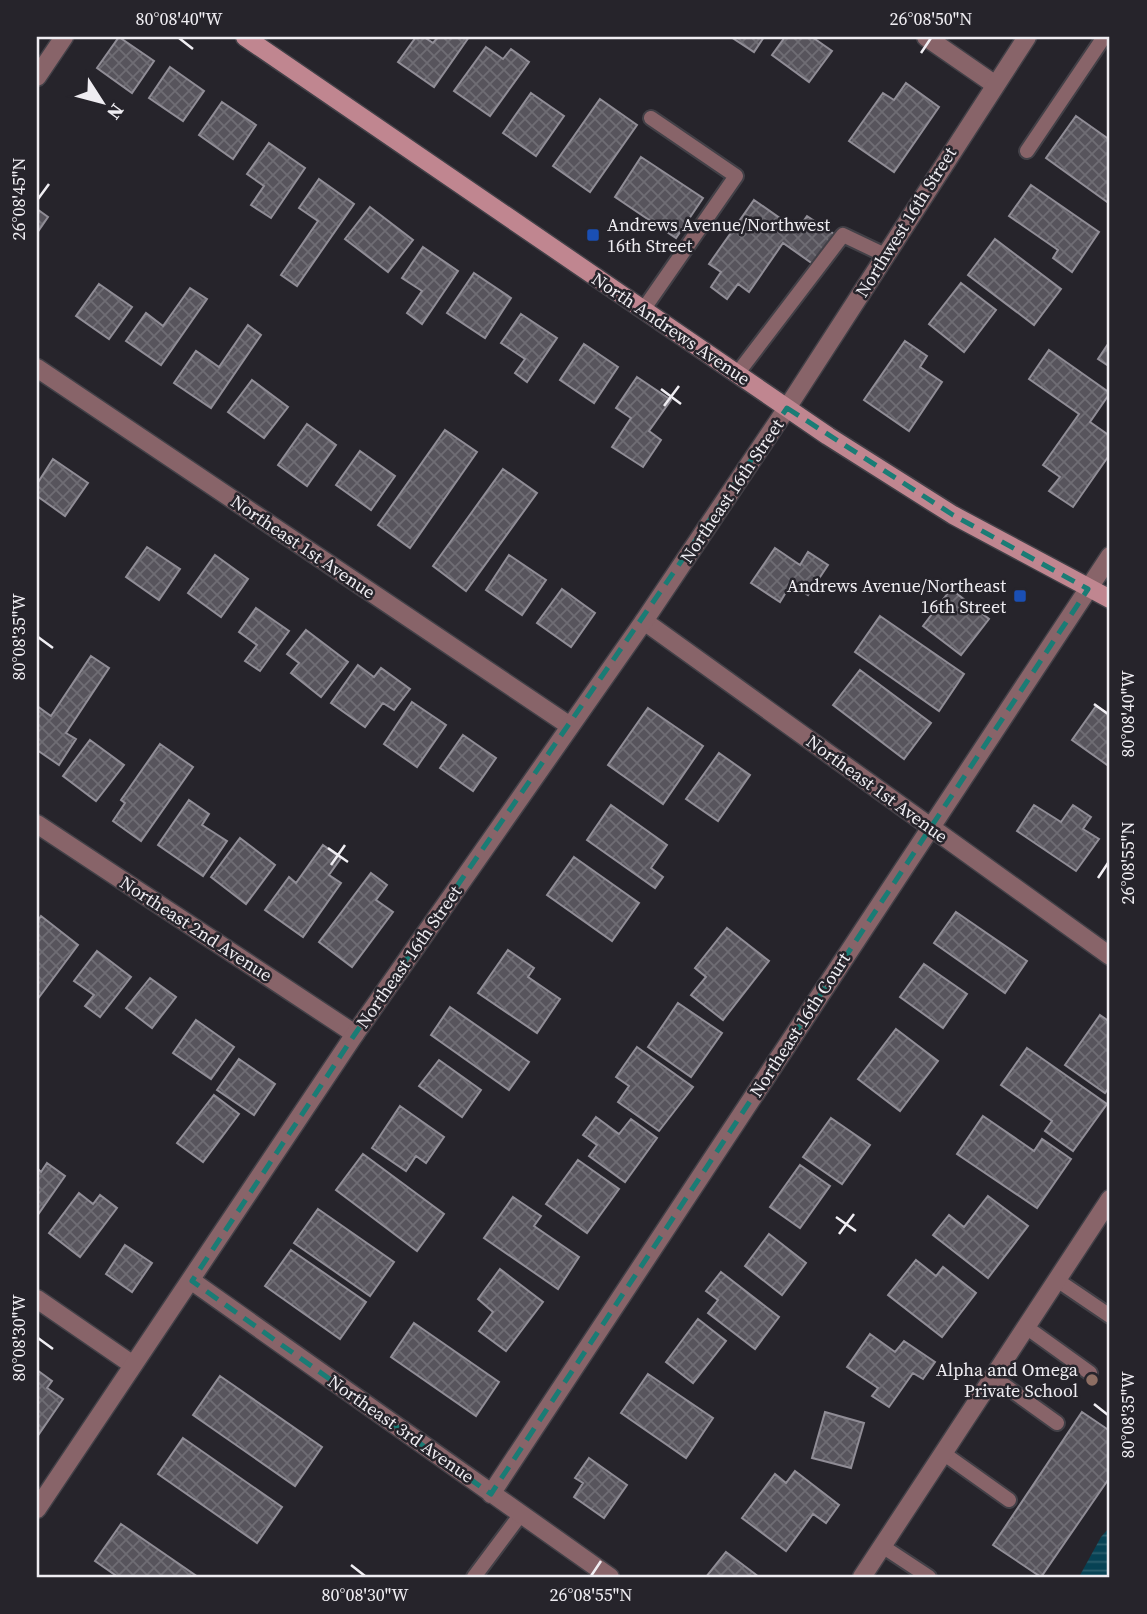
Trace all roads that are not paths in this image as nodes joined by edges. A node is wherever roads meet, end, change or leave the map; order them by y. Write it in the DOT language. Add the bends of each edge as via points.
graph roads {
  1 [pos="64,37"];
  2 [pos="245,37"];
  3 [pos="926,37"];
  4 [pos="1027,37"];
  5 [pos="1104,37"];
  6 [pos="37,77"];
  7 [pos="994,83"];
  8 [pos="651,118"];
  9 [pos="1027,151"];
  10 [pos="885,255"];
  11 [pos="643,310"];
  12 [pos="37,368"];
  13 [pos="737,374"];
  14 [pos="787,408"];
  15 [pos="1110,556"];
  16 [pos="1088,589"];
  17 [pos="1110,599"];
  18 [pos="644,621"];
  19 [pos="570,726"];
  20 [pos="37,824"];
  21 [pos="931,827"];
  22 [pos="1110,956"];
  23 [pos="355,1034"];
  24 [pos="1108,1209"];
  25 [pos="1057,1280"];
  26 [pos="192,1281"];
  27 [pos="37,1299"];
  28 [pos="1110,1316"];
  29 [pos="1027,1327"];
  30 [pos="133,1365"];
  31 [pos="1090,1373"];
  32 [pos="993,1377"];
  33 [pos="1057,1423"];
  34 [pos="943,1453"];
  35 [pos="491,1494"];
  36 [pos="1009,1500"];
  37 [pos="37,1510"];
  38 [pos="521,1514"];
  39 [pos="882,1546"];
  40 [pos="474,1577"];
  41 [pos="610,1577"];
  42 [pos="862,1577"];
  43 [pos="929,1577"];
  1 -- 6 [label="street"];
  2 -- 11 [label="main road, North Andrews Avenue"];
  3 -- 7 [label="street"];
  4 -- 7 [label="street, Northwest 16th Street"];
  5 -- 9 [label="lane"];
  7 -- 10 [label="street, Northwest 16th Street"];
  8 -- 11 [label="lane" via="736,176"];
  10 -- 13 [label="lane" via="843,235"];
  10 -- 14 [label="street, Northwest 16th Street"];
  11 -- 13 [label="main road, North Andrews Avenue"];
  12 -- 19 [label="street, Northeast 1st Avenue"];
  13 -- 14 [label="main road, North Andrews Avenue"];
  14 -- 16 [label="main road, North Andrews Avenue" via="953,514"];
  14 -- 18 [label="street, Northeast 16th Street"];
  15 -- 16 [label="street, Northeast 16th Court"];
  16 -- 17 [label="main road, North Andrews Avenue"];
  16 -- 21 [label="street, Northeast 16th Court"];
  18 -- 19 [label="street, Northeast 16th Street"];
  18 -- 21 [label="street, Northeast 1st Avenue"];
  19 -- 23 [label="street, Northeast 16th Street"];
  20 -- 23 [label="street, Northeast 2nd Avenue"];
  21 -- 22 [label="street, Northeast 1st Avenue"];
  21 -- 35 [label="street, Northeast 16th Court"];
  23 -- 26 [label="street, Northeast 16th Street"];
  24 -- 25 [label="street"];
  25 -- 28 [label="lane"];
  25 -- 29 [label="street"];
  26 -- 30 [label="street, Northeast 16th Street"];
  26 -- 35 [label="street, Northeast 3rd Avenue"];
  27 -- 30 [label="street"];
  29 -- 31 [label="lane"];
  29 -- 32 [label="street"];
  30 -- 37 [label="street, Northeast 16th Street"];
  32 -- 33 [label="lane"];
  32 -- 34 [label="street"];
  34 -- 36 [label="lane"];
  34 -- 39 [label="street"];
  35 -- 38 [label="street, Northeast 3rd Avenue"];
  38 -- 40 [label="lane"];
  38 -- 41 [label="street, Northeast 3rd Avenue"];
  39 -- 42 [label="street"];
  39 -- 43 [label="lane"];
}
